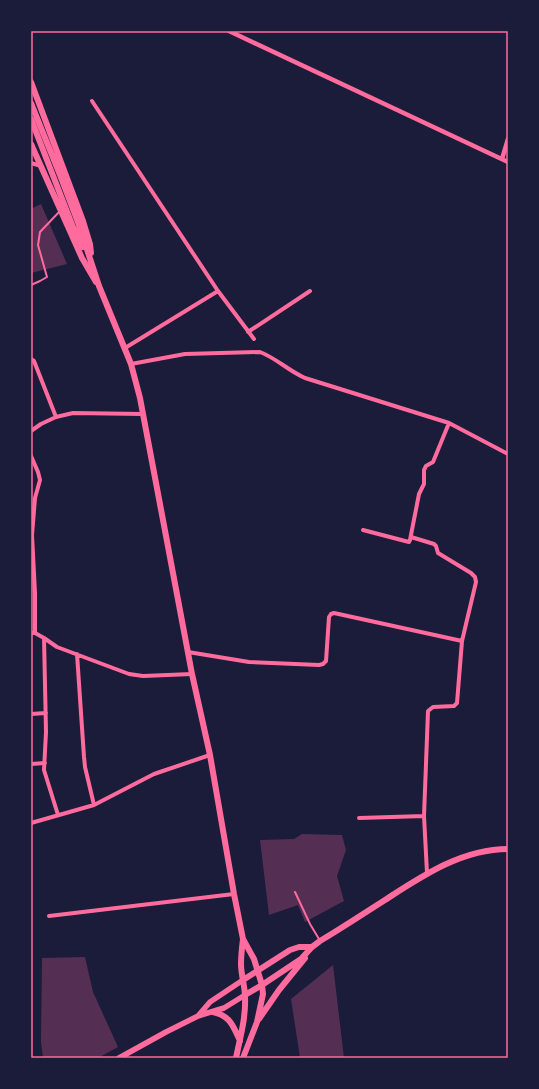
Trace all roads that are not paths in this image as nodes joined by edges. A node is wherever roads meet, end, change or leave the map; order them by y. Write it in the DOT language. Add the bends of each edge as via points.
graph roads {
  1 [pos="228,31"];
  2 [pos="31,82"];
  3 [pos="92,101"];
  4 [pos="31,103"];
  5 [pos="31,119"];
  6 [pos="508,138"];
  7 [pos="31,144"];
  8 [pos="502,159"];
  9 [pos="508,162"];
  10 [pos="31,163"];
  11 [pos="41,167"];
  12 [pos="57,176"];
  13 [pos="61,210"];
  14 [pos="94,270"];
  15 [pos="31,285"];
  16 [pos="99,286"];
  17 [pos="218,291"];
  18 [pos="310,291"];
  19 [pos="248,332"];
  20 [pos="254,339"];
  21 [pos="125,348"];
  22 [pos="31,359"];
  23 [pos="131,364"];
  24 [pos="144,414"];
  25 [pos="56,417"];
  26 [pos="449,423"];
  27 [pos="31,431"];
  28 [pos="508,454"];
  29 [pos="31,456"];
  30 [pos="363,530"];
  31 [pos="411,537"];
  32 [pos="33,633"];
  33 [pos="44,638"];
  34 [pos="462,641"];
  35 [pos="188,652"];
  36 [pos="77,654"];
  37 [pos="192,674"];
  38 [pos="46,713"];
  39 [pos="31,714"];
  40 [pos="210,755"];
  41 [pos="45,763"];
  42 [pos="31,764"];
  43 [pos="94,804"];
  44 [pos="58,815"];
  45 [pos="424,816"];
  46 [pos="359,818"];
  47 [pos="31,822"];
  48 [pos="508,849"];
  49 [pos="427,873"];
  50 [pos="295,892"];
  51 [pos="234,894"];
  52 [pos="49,916"];
  53 [pos="243,939"];
  54 [pos="320,941"];
  55 [pos="312,947"];
  56 [pos="257,971"];
  57 [pos="243,980"];
  58 [pos="262,985"];
  59 [pos="245,995"];
  60 [pos="213,1012"];
  61 [pos="198,1016"];
  62 [pos="257,1022"];
  63 [pos="240,1041"];
  64 [pos="119,1058"];
  65 [pos="236,1058"];
  66 [pos="243,1058"];
  1 -- 8 [label="street"];
  2 -- 14 [label="main road" via="83,221"];
  3 -- 17 [label="street"];
  4 -- 12 [label="main road"];
  5 -- 12 [label="main road"];
  6 -- 8 [label="street"];
  7 -- 11 [label="main road"];
  8 -- 9 [label="street"];
  10 -- 11 [label="street"];
  11 -- 13 [label="main road"];
  12 -- 14 [label="main road" via="73,227"];
  13 -- 15 [label="lane" via="40,232 38,245 47,277"];
  13 -- 16 [label="main road" via="82,258"];
  14 -- 16 [label="main road"];
  16 -- 21 [label="main road"];
  17 -- 19 [label="street"];
  17 -- 21 [label="street"];
  18 -- 19 [label="street"];
  19 -- 20 [label="street"];
  21 -- 23 [label="main road"];
  22 -- 25 [label="street"];
  23 -- 24 [label="main road"];
  23 -- 26 [label="street" via="185,354 260,352 305,378"];
  24 -- 25 [label="street" via="73,413"];
  24 -- 35 [label="main road"];
  25 -- 27 [label="street"];
  26 -- 28 [label="street"];
  26 -- 31 [label="street" via="433,462 424,470 424,484 419,494"];
  29 -- 32 [label="street" via="40,480 35,498 32,534 35,592"];
  30 -- 31 [label="street" via="409,542"];
  31 -- 34 [label="street" via="434,544 438,553 475,577"];
  32 -- 33 [label="street"];
  33 -- 36 [label="street" via="57,647"];
  33 -- 38 [label="street"];
  34 -- 35 [label="street" via="334,613 330,617 326,661 323,664 249,662"];
  34 -- 45 [label="street" via="457,703 454,706 433,707 428,711"];
  35 -- 37 [label="main road"];
  36 -- 37 [label="street" via="129,674"];
  36 -- 43 [label="street" via="85,767"];
  37 -- 40 [label="main road"];
  38 -- 39 [label="street"];
  38 -- 41 [label="street"];
  40 -- 43 [label="street" via="154,774"];
  40 -- 51 [label="main road"];
  41 -- 42 [label="street"];
  41 -- 44 [label="street" via="44,770"];
  43 -- 44 [label="street"];
  44 -- 47 [label="street"];
  45 -- 46 [label="street"];
  45 -- 49 [label="street"];
  48 -- 49 [label="main road" via="478,852"];
  49 -- 54 [label="main road"];
  50 -- 54 [label="lane"];
  51 -- 52 [label="street"];
  51 -- 53 [label="main road"];
  53 -- 56 [label="main road" via="254,959"];
  53 -- 57 [label="main road"];
  54 -- 55 [label="main road"];
  55 -- 56 [label="main road" via="290,950"];
  55 -- 58 [label="main road" via="301,960"];
  55 -- 62 [label="main road"];
  56 -- 57 [label="main road"];
  56 -- 58 [label="main road"];
  57 -- 59 [label="main road"];
  57 -- 61 [label="main road" via="210,1002"];
  58 -- 59 [label="main road"];
  58 -- 62 [label="main road" via="263,994"];
  59 -- 60 [label="main road"];
  59 -- 63 [label="main road"];
  60 -- 61 [label="main road"];
  60 -- 63 [label="main road" via="229,1019"];
  61 -- 64 [label="main road"];
  62 -- 66 [label="main road"];
  63 -- 65 [label="main road"];
}
